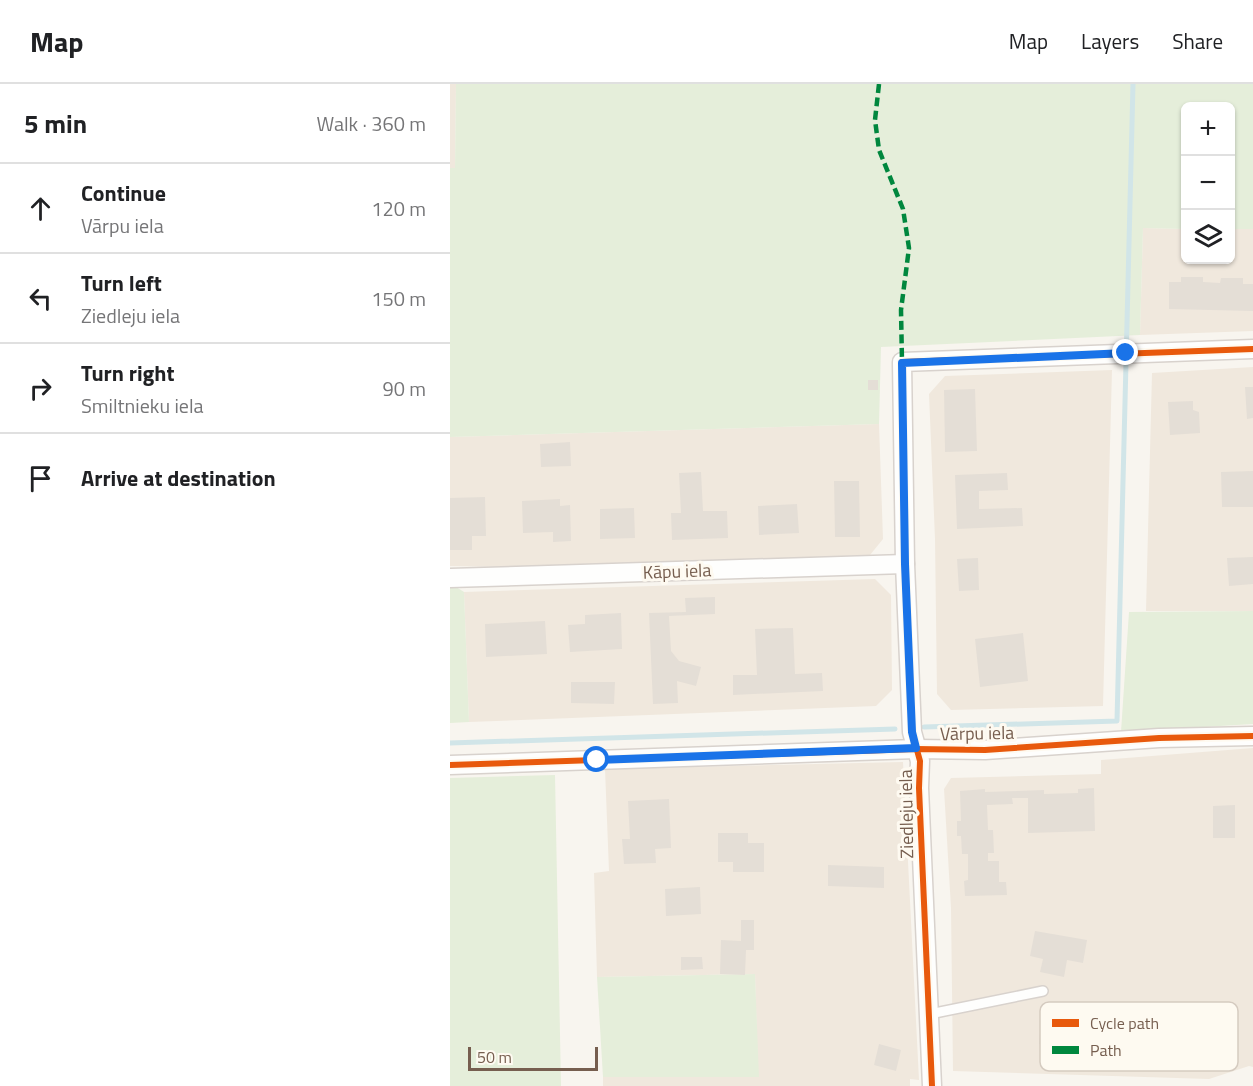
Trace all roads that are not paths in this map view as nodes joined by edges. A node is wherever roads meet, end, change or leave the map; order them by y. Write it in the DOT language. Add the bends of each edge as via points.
graph roads {
  1 [pos="1253,348"];
  2 [pos="905,564"];
  3 [pos="450,578"];
  4 [pos="1253,736"];
  5 [pos="916,748"];
  6 [pos="450,765"];
  7 [pos="1043,991"];
  8 [pos="930,1014"];
  9 [pos="932,1086"];
  1 -- 2 [label="street, Ziedleju iela" via="902,363"];
  2 -- 3 [label="street, Kāpu iela"];
  2 -- 5 [label="street, Ziedleju iela" via="912,732"];
  4 -- 5 [label="street, Vārpu iela" via="985,750"];
  5 -- 6 [label="street, Vārpu iela"];
  5 -- 8 [label="street, Ziedleju iela" via="920,761"];
  7 -- 8 [label="lane"];
  8 -- 9 [label="street, Ziedleju iela"];
}
